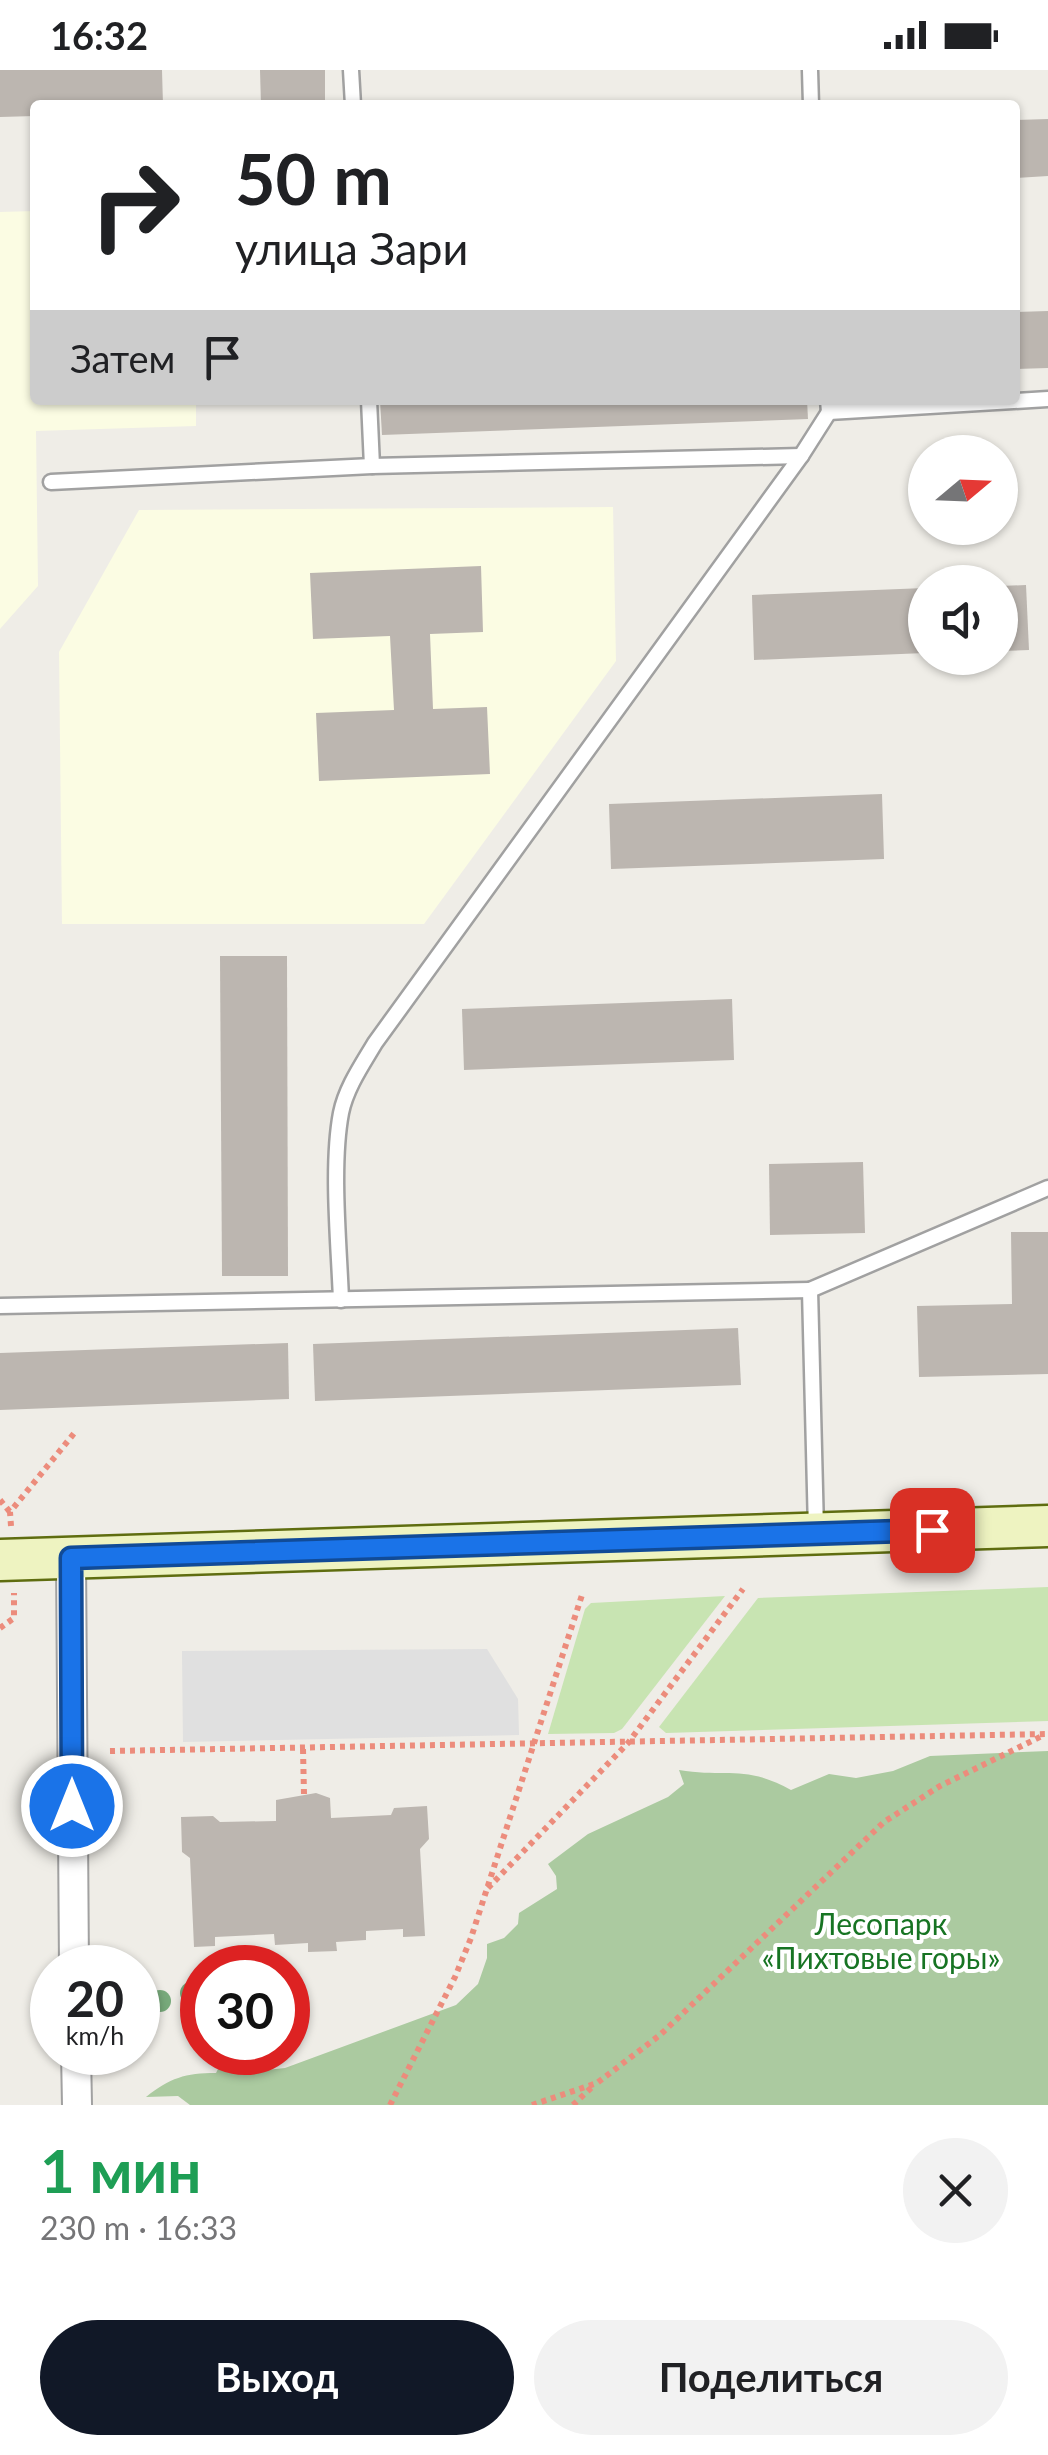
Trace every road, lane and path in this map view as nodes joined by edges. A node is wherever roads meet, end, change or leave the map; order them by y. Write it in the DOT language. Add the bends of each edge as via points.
graph roads {
  1 [pos="351,70"];
  2 [pos="810,70"];
  3 [pos="353,100"];
  4 [pos="811,100"];
  5 [pos="1048,398"];
  6 [pos="1020,399"];
  7 [pos="369,405"];
  8 [pos="856,405"];
  9 [pos="828,406"];
  10 [pos="801,456"];
  11 [pos="372,466"];
  12 [pos="50,482"];
  13 [pos="1048,1188"];
  14 [pos="810,1290"];
  15 [pos="340,1300"];
  16 [pos="0,1306"];
  17 [pos="0,1500"];
  18 [pos="10,1512"];
  19 [pos="1048,1526"];
  20 [pos="816,1533"];
  21 [pos="71,1558"];
  22 [pos="0,1560"];
  23 [pos="743,1589"];
  24 [pos="582,1595"];
  25 [pos="1048,1734"];
  26 [pos="628,1743"];
  27 [pos="532,1745"];
  28 [pos="304,1749"];
  29 [pos="110,1752"];
  30 [pos="304,1794"];
  31 [pos="486,1890"];
  32 [pos="74,1945"];
  33 [pos="76,2075"];
  34 [pos="596,2083"];
  35 [pos="77,2105"];
  36 [pos="390,2105"];
  37 [pos="532,2105"];
  38 [pos="573,2105"];
  1 -- 3 [label="lane"];
  2 -- 4 [label="lane"];
  5 -- 6 [label="lane"];
  7 -- 11 [label="lane"];
  8 -- 9 [label="lane"];
  9 -- 10 [label="lane"];
  10 -- 11 [label="lane"];
  10 -- 15 [label="lane" via="354,1078 338,1143"];
  11 -- 12 [label="lane"];
  13 -- 14 [label="lane"];
  14 -- 15 [label="lane"];
  14 -- 20 [label="lane"];
  15 -- 16 [label="lane"];
  17 -- 18 [label="path"];
  19 -- 20 [label="street"];
  20 -- 21 [label="street"];
  21 -- 22 [label="street"];
  21 -- 32 [label="street"];
  23 -- 26 [label="path"];
  24 -- 27 [label="path"];
  25 -- 26 [label="path"];
  25 -- 34 [label="path" via="940,1786 884,1822 660,2034"];
  26 -- 27 [label="path"];
  26 -- 31 [label="path"];
  27 -- 28 [label="path"];
  27 -- 31 [label="path"];
  28 -- 29 [label="path"];
  28 -- 30 [label="path"];
  31 -- 36 [label="path" via="455,1977"];
  33 -- 35 [label="street"];
  34 -- 37 [label="path"];
  34 -- 38 [label="path"];
}
